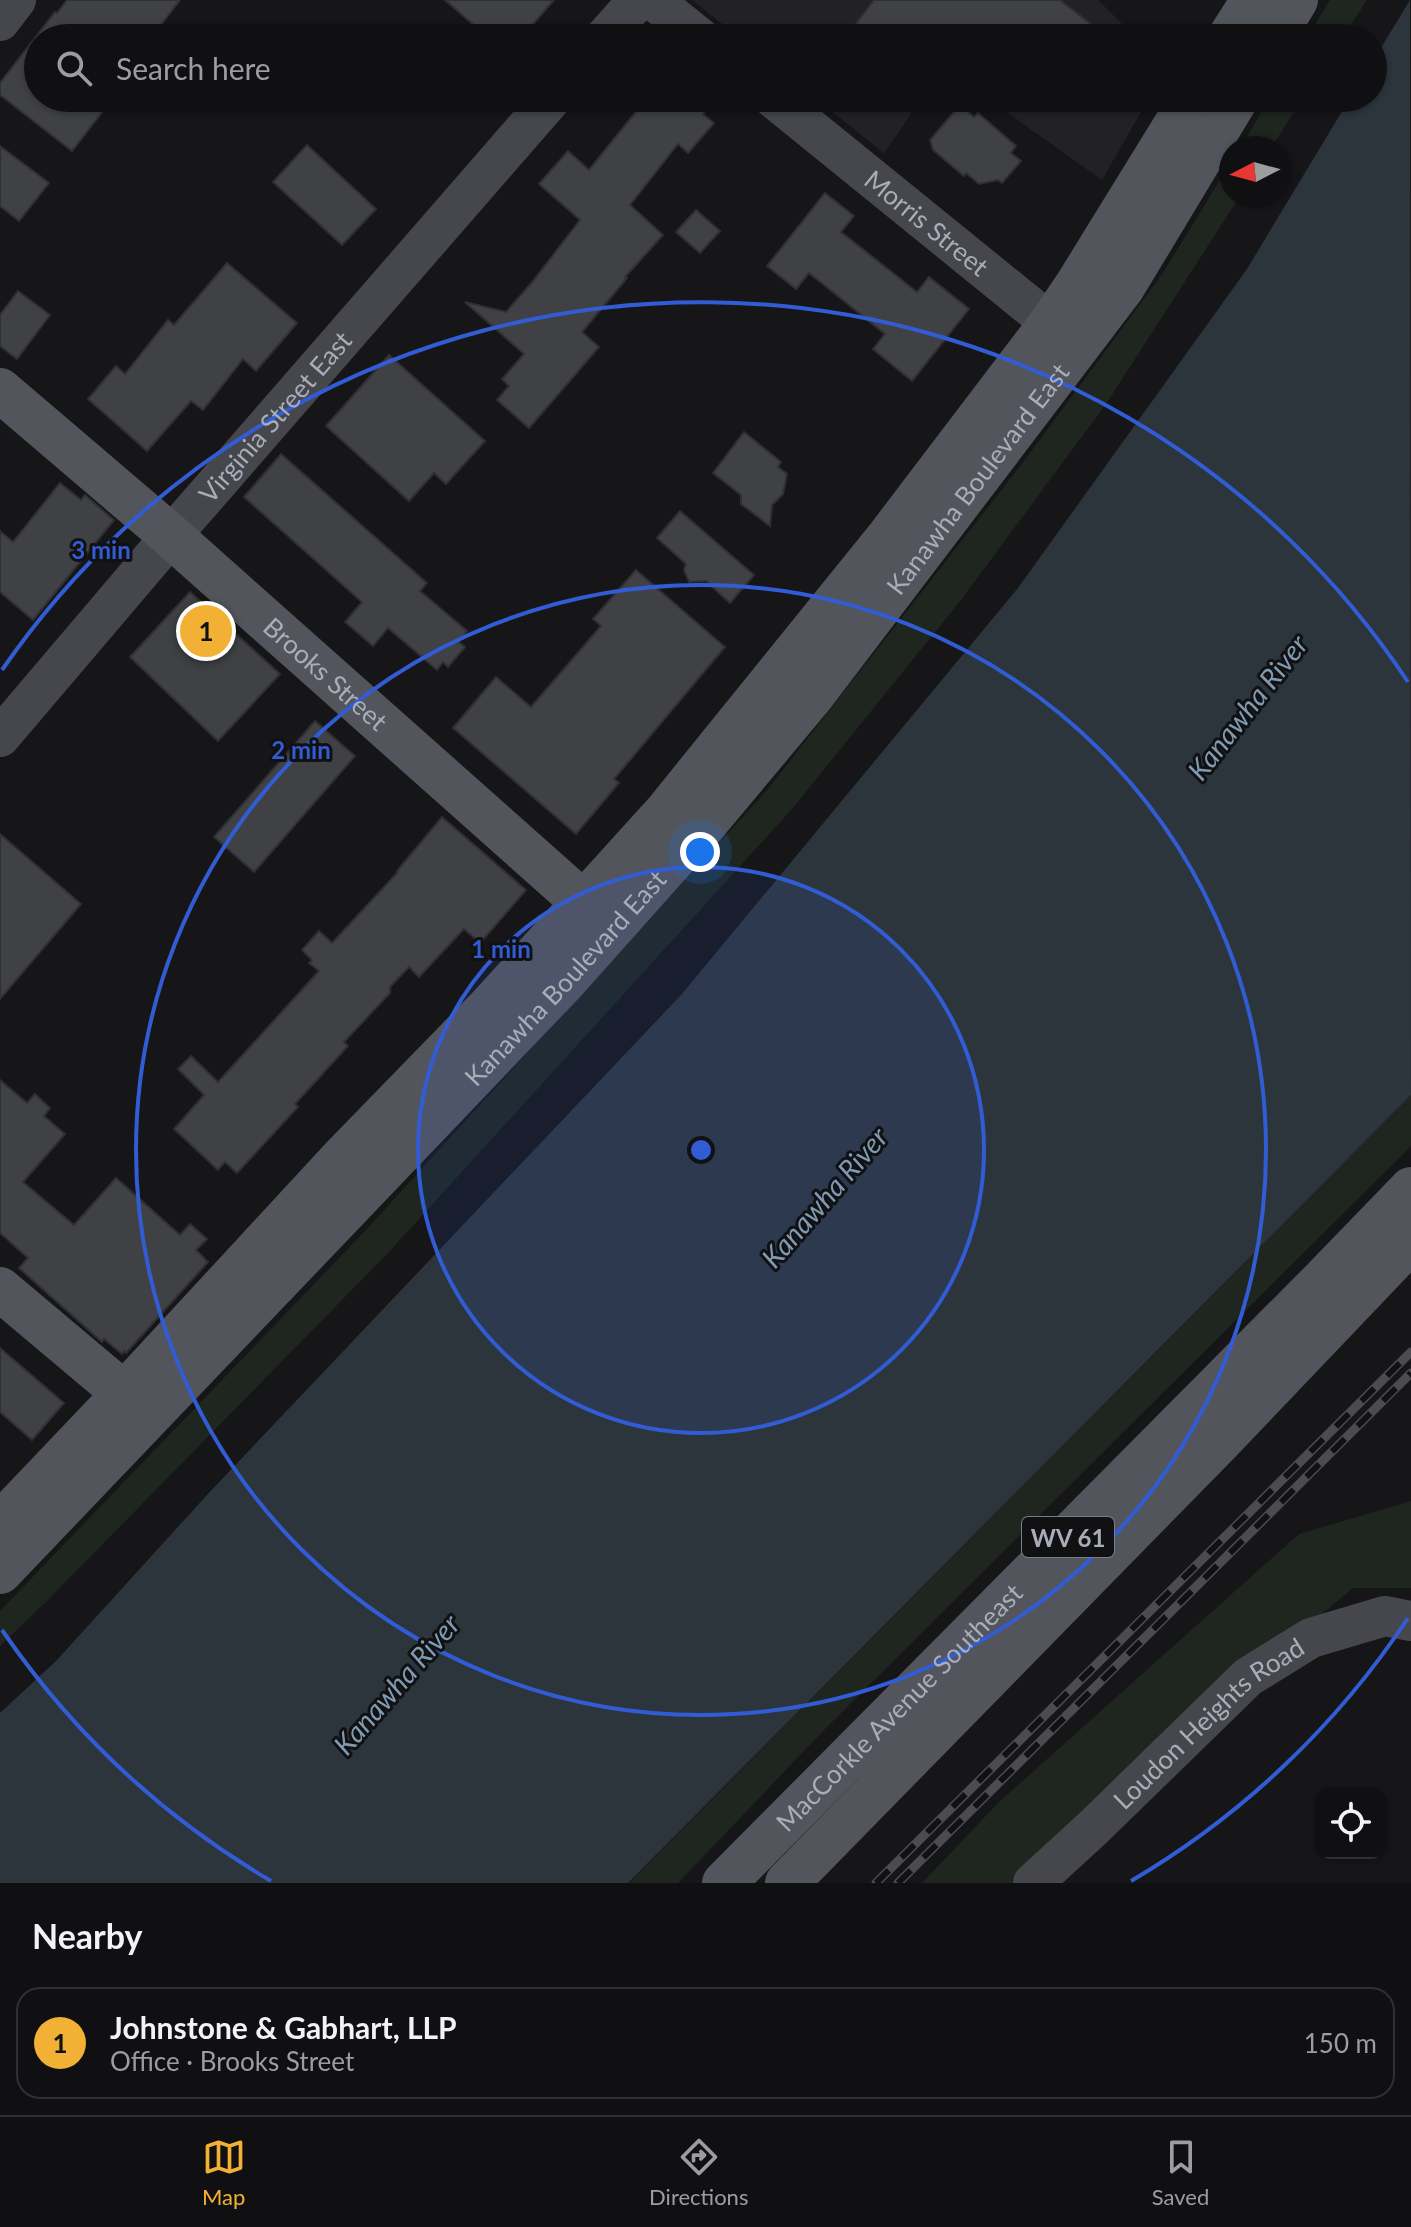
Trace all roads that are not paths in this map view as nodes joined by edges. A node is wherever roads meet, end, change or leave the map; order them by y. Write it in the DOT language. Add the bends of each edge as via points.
graph roads {
  1 [pos="16,0"];
  2 [pos="638,0"];
  3 [pos="653,0"];
  4 [pos="1253,0"];
  5 [pos="1296,0"];
  6 [pos="0,21"];
  7 [pos="617,24"];
  8 [pos="683,24"];
  9 [pos="1238,24"];
  10 [pos="1281,24"];
  11 [pos="540,112"];
  12 [pos="790,112"];
  13 [pos="1183,112"];
  14 [pos="1229,112"];
  15 [pos="1066,334"];
  16 [pos="0,390"];
  17 [pos="171,536"];
  18 [pos="0,737"];
  19 [pos="598,916"];
  20 [pos="1411,1189"];
  21 [pos="1411,1241"];
  22 [pos="0,1289"];
  23 [pos="137,1405"];
  24 [pos="0,1524"];
  25 [pos="0,1572"];
  26 [pos="1411,1621"];
  27 [pos="724,1883"];
  28 [pos="787,1883"];
  29 [pos="1033,1883"];
  1 -- 6 [label="main road"];
  2 -- 7 [label="main road"];
  3 -- 8 [label="main road"];
  4 -- 9 [label="main road"];
  5 -- 10 [label="main road"];
  11 -- 17 [label="main road, Virginia Street East"];
  12 -- 15 [label="main road, Morris Street"];
  13 -- 15 [label="main road, Kanawha Boulevard East" via="1078,283"];
  14 -- 15 [label="main road, Kanawha Boulevard East" via="1123,287"];
  15 -- 19 [label="main road, Kanawha Boulevard East" via="812,696 705,824"];
  16 -- 17 [label="main road, Brooks Street"];
  17 -- 18 [label="main road, Virginia Street East"];
  17 -- 19 [label="main road, Brooks Street"];
  19 -- 23 [label="main road, Kanawha Boulevard East" via="519,1030"];
  20 -- 27 [label="main road, MacCorkle Avenue Southeast / WV 61"];
  21 -- 28 [label="main road, MacCorkle Avenue Southeast / WV 61"];
  22 -- 23 [label="main road"];
  23 -- 24 [label="main road, Kanawha Boulevard East"];
  23 -- 25 [label="main road, Kanawha Boulevard East"];
  26 -- 29 [label="main road, Loudon Heights Road" via="1385,1616 1311,1638 1248,1677"];
}
